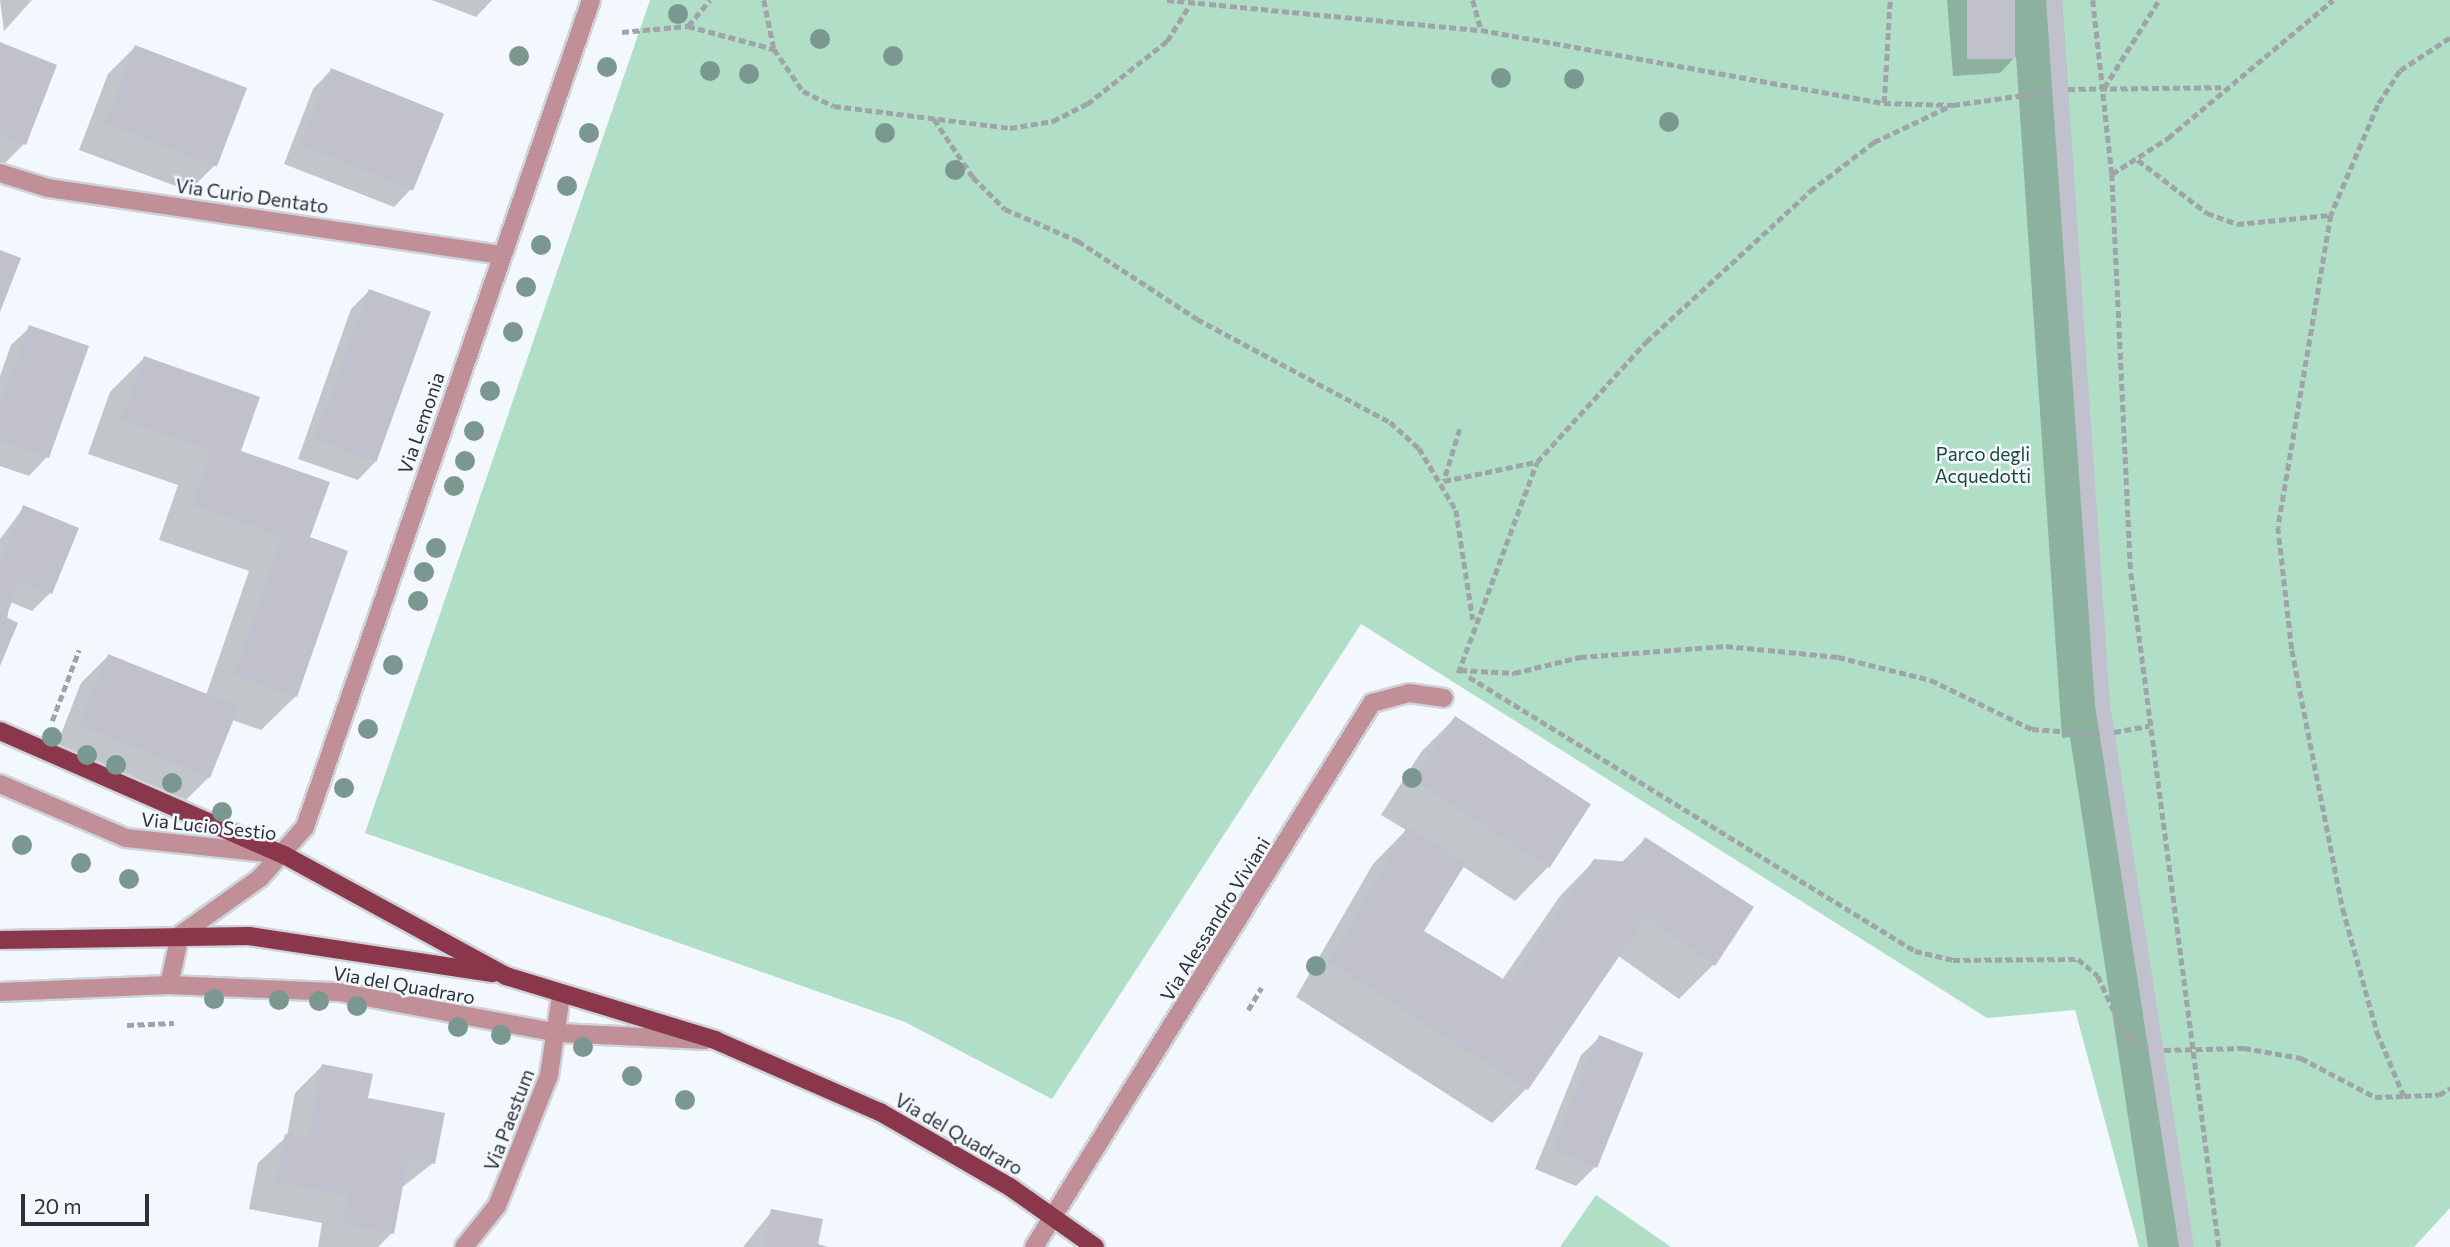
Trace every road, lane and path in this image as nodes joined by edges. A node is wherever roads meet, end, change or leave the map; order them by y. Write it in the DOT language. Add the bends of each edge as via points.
graph roads {
  1 [pos="591,0"];
  2 [pos="710,0"];
  3 [pos="764,0"];
  4 [pos="1167,0"];
  5 [pos="1473,0"];
  6 [pos="1890,0"];
  7 [pos="2093,0"];
  8 [pos="2159,0"];
  9 [pos="2333,0"];
  10 [pos="1189,6"];
  11 [pos="688,26"];
  12 [pos="1480,30"];
  13 [pos="622,32"];
  14 [pos="2450,38"];
  15 [pos="774,50"];
  16 [pos="2222,87"];
  17 [pos="2104,88"];
  18 [pos="2068,89"];
  19 [pos="2052,91"];
  20 [pos="1884,103"];
  21 [pos="1953,105"];
  22 [pos="934,119"];
  23 [pos="2138,160"];
  24 [pos="0,173"];
  25 [pos="2112,174"];
  26 [pos="2331,215"];
  27 [pos="500,255"];
  28 [pos="1460,429"];
  29 [pos="1537,462"];
  30 [pos="1444,481"];
  31 [pos="1474,621"];
  32 [pos="79,650"];
  33 [pos="1459,670"];
  34 [pos="1444,698"];
  35 [pos="2149,726"];
  36 [pos="0,731"];
  37 [pos="48,732"];
  38 [pos="2115,732"];
  39 [pos="2100,734"];
  40 [pos="0,785"];
  41 [pos="284,856"];
  42 [pos="180,935"];
  43 [pos="0,940"];
  44 [pos="506,976"];
  45 [pos="169,985"];
  46 [pos="1261,988"];
  47 [pos="0,992"];
  48 [pos="561,996"];
  49 [pos="1248,1010"];
  50 [pos="174,1023"];
  51 [pos="127,1025"];
  52 [pos="559,1033"];
  53 [pos="715,1040"];
  54 [pos="2148,1049"];
  55 [pos="2164,1050"];
  56 [pos="2198,1052"];
  57 [pos="2450,1088"];
  58 [pos="2404,1096"];
  59 [pos="1054,1218"];
  60 [pos="464,1247"];
  61 [pos="1034,1247"];
  62 [pos="1095,1247"];
  63 [pos="2219,1247"];
  1 -- 27 [label="street, Via Lemonia"];
  2 -- 11 [label="path"];
  3 -- 15 [label="path"];
  4 -- 10 [label="path"];
  5 -- 12 [label="path"];
  6 -- 20 [label="path"];
  7 -- 17 [label="path"];
  8 -- 17 [label="path"];
  9 -- 16 [label="path"];
  10 -- 12 [label="path"];
  10 -- 22 [label="path" via="1167,41 1128,75 1054,121 1010,128"];
  11 -- 13 [label="path"];
  11 -- 15 [label="path"];
  12 -- 20 [label="path"];
  14 -- 26 [label="path" via="2400,71 2378,104"];
  15 -- 22 [label="path" via="803,91 834,106"];
  16 -- 17 [label="path"];
  16 -- 23 [label="path"];
  17 -- 18 [label="path"];
  17 -- 25 [label="path"];
  19 -- 21 [label="path"];
  20 -- 21 [label="path"];
  21 -- 29 [label="path" via="1874,142 1810,191 1646,342"];
  22 -- 30 [label="path" via="973,177 1005,209 1078,241 1197,319 1390,422"];
  23 -- 25 [label="path"];
  23 -- 26 [label="path" via="2207,213 2237,225"];
  24 -- 27 [label="street, Via Curio Dentato" via="48,188"];
  25 -- 35 [label="path" via="2131,573"];
  26 -- 58 [label="path" via="2278,527 2292,650 2343,909 2377,1032"];
  27 -- 41 [label="street, Via Lemonia" via="305,827"];
  28 -- 30 [label="path"];
  29 -- 30 [label="path"];
  29 -- 31 [label="path"];
  30 -- 31 [label="path" via="1456,510"];
  31 -- 33 [label="path"];
  32 -- 37 [label="path"];
  33 -- 34 [label="path"];
  33 -- 39 [label="path" via="1514,673 1580,657 1751,648 1838,657 1931,680 2032,729"];
  33 -- 54 [label="path" via="1915,951 1953,960 2078,959 2098,976 2125,1035"];
  34 -- 59 [label="street, Via Alessandro Viviani" via="1409,693 1372,703"];
  35 -- 38 [label="path"];
  35 -- 56 [label="path"];
  36 -- 41 [label="main road, Via Lucio Sestio"];
  40 -- 41 [label="street, Via Lucio Sestio" via="126,838"];
  41 -- 42 [label="street"];
  41 -- 44 [label="main road, Via del Quadraro"];
  42 -- 43 [label="main road, Via del Quadraro"];
  42 -- 44 [label="main road, Via del Quadraro" via="336,947"];
  42 -- 45 [label="street"];
  44 -- 48 [label="main road, Via del Quadraro"];
  45 -- 47 [label="street, Via del Quadraro"];
  45 -- 52 [label="street, Via del Quadraro" via="339,992"];
  46 -- 49 [label="path"];
  48 -- 52 [label="street, Via Paestum"];
  48 -- 53 [label="main road, Via del Quadraro"];
  50 -- 51 [label="path"];
  52 -- 53 [label="street, Via del Quadraro"];
  52 -- 60 [label="street, Via Paestum" via="550,1076 504,1192"];
  53 -- 59 [label="main road, Via del Quadraro" via="880,1112"];
  55 -- 56 [label="path"];
  56 -- 58 [label="path" via="2245,1048 2301,1058 2375,1097"];
  56 -- 63 [label="path"];
  57 -- 58 [label="path" via="2440,1096"];
  59 -- 61 [label="street, Via Alessandro Viviani"];
  59 -- 62 [label="main road, Via del Quadraro"];
}
